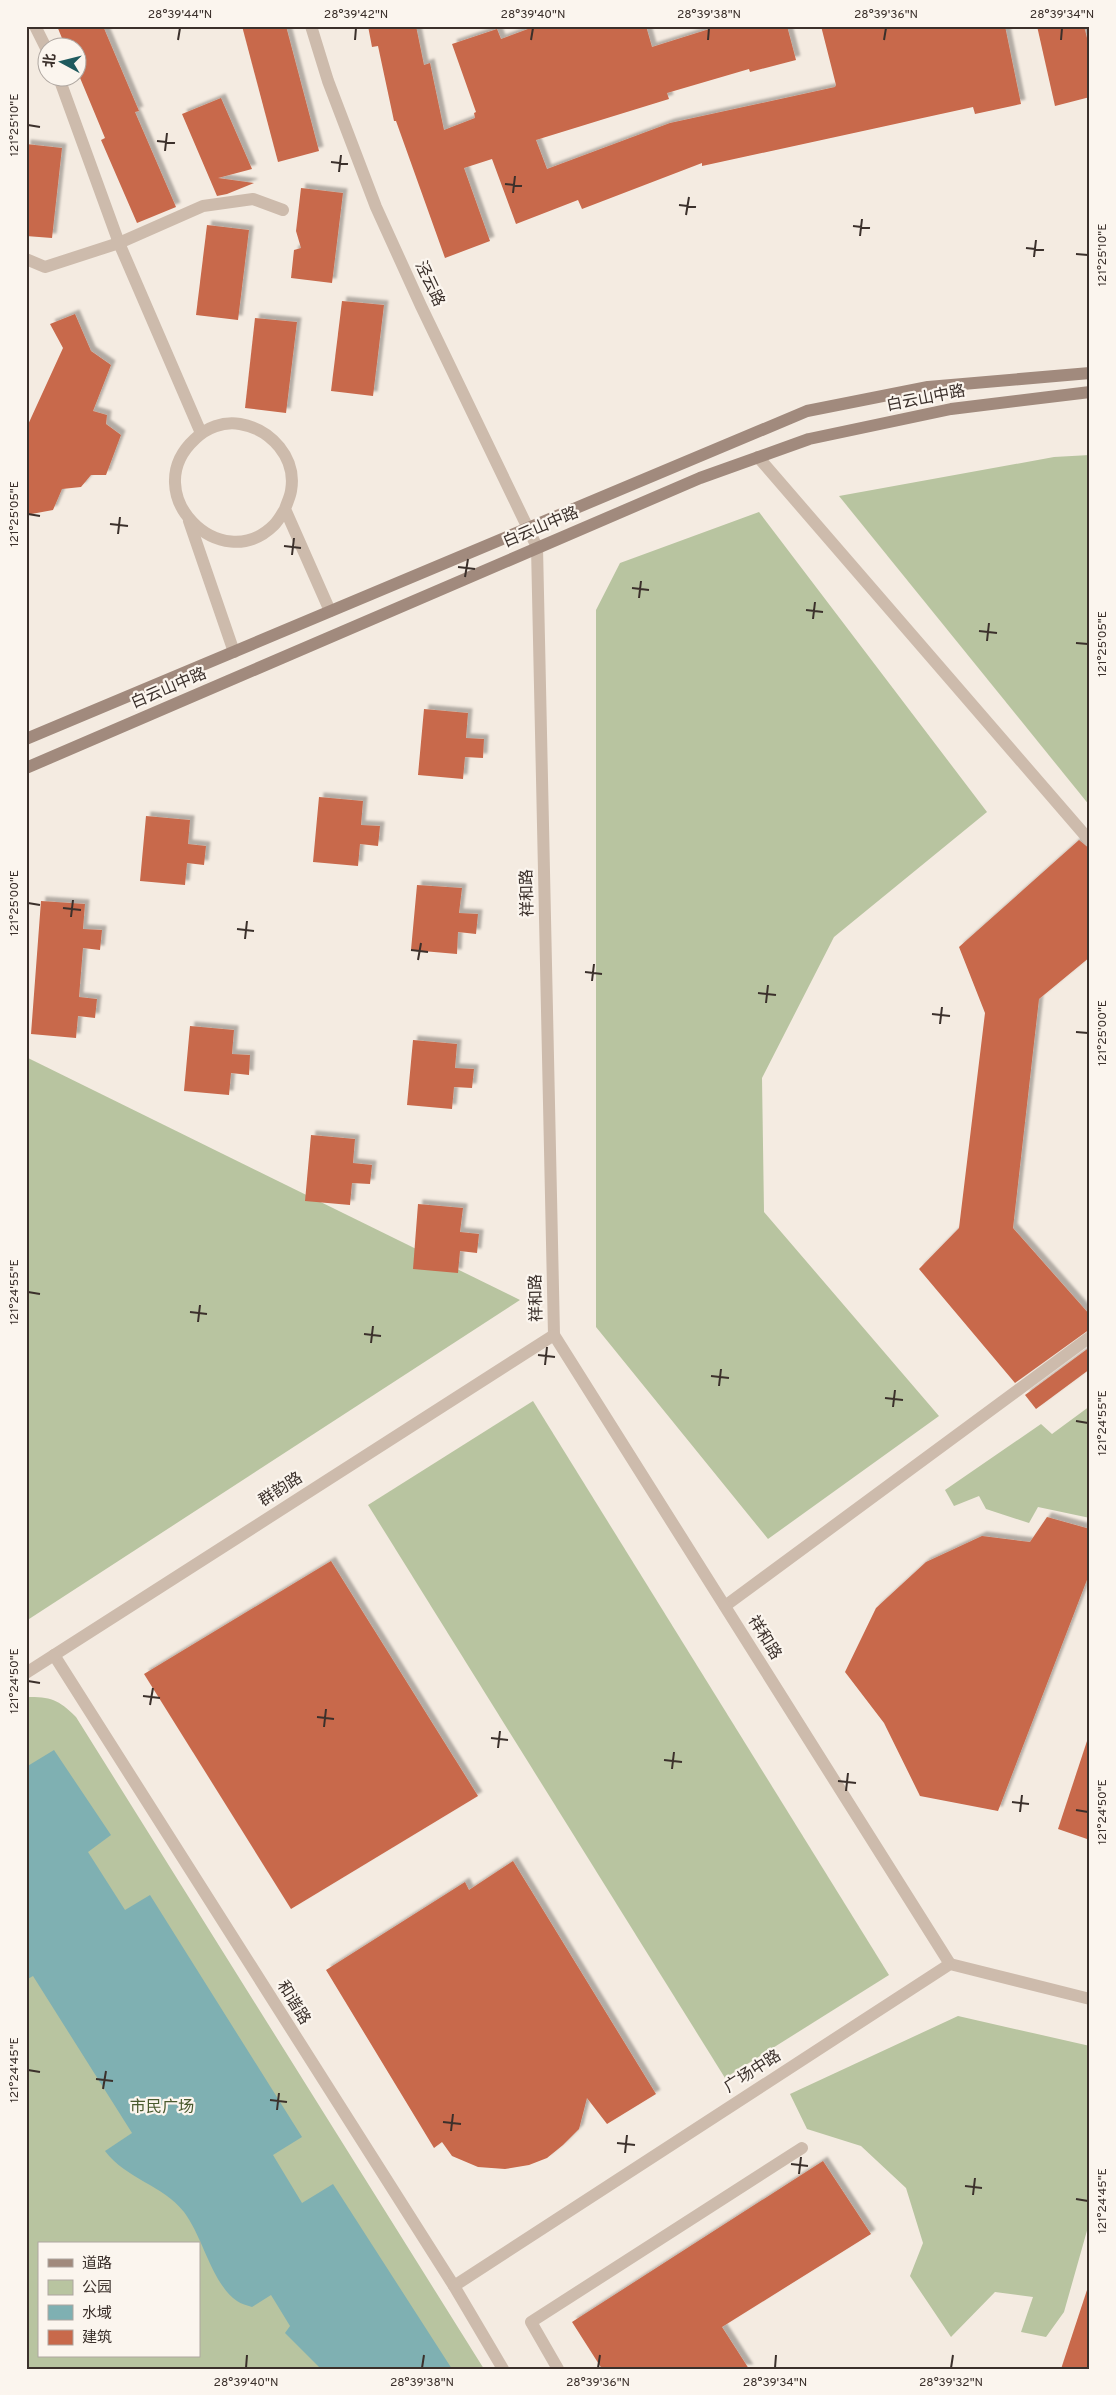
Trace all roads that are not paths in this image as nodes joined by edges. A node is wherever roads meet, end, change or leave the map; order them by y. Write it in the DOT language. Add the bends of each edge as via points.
graph roads {
  1 [pos="36,26"];
  2 [pos="311,26"];
  3 [pos="42,38"];
  4 [pos="63,88"];
  5 [pos="283,210"];
  6 [pos="119,243"];
  7 [pos="26,259"];
  8 [pos="1090,373"];
  9 [pos="1090,392"];
  10 [pos="201,433"];
  11 [pos="758,457"];
  12 [pos="286,509"];
  13 [pos="188,519"];
  14 [pos="529,528"];
  15 [pos="537,547"];
  16 [pos="330,611"];
  17 [pos="234,652"];
  18 [pos="26,739"];
  19 [pos="26,768"];
  20 [pos="1090,841"];
  21 [pos="554,1335"];
  22 [pos="1090,1337"];
  23 [pos="725,1606"];
  24 [pos="54,1656"];
  25 [pos="26,1673"];
  26 [pos="950,1964"];
  27 [pos="1090,2000"];
  28 [pos="802,2148"];
  29 [pos="454,2286"];
  30 [pos="503,2369"];
  31 [pos="558,2369"];
  1 -- 3 [label="street"];
  2 -- 14 [label="street, 泾云路" via="328,81 376,207"];
  4 -- 6 [label="street"];
  5 -- 6 [label="street" via="253,199 203,206"];
  6 -- 7 [label="street" via="44,267"];
  6 -- 10 [label="street"];
  8 -- 14 [label="main road, 白云山中路" via="928,387 807,411"];
  9 -- 11 [label="main road, 白云山中路" via="951,409 809,439"];
  10 -- 12 [label="street" via="219,425 238,424 256,428 273,438 291,471 292,491"];
  10 -- 13 [label="street" via="187,446 176,473 178,502"];
  11 -- 15 [label="main road, 白云山中路"];
  11 -- 20 [label="street"];
  12 -- 13 [label="street" via="274,525 258,536 239,541 220,540 202,532"];
  12 -- 16 [label="street"];
  13 -- 17 [label="street"];
  14 -- 15 [label="street, 泾云路"];
  14 -- 16 [label="main road, 白云山中路"];
  15 -- 19 [label="main road, 白云山中路"];
  15 -- 21 [label="street, 祥和路"];
  16 -- 17 [label="main road, 白云山中路"];
  17 -- 18 [label="main road, 白云山中路"];
  21 -- 23 [label="street, 祥和路"];
  21 -- 24 [label="street, 群韵路"];
  22 -- 23 [label="street"];
  23 -- 26 [label="street, 祥和路"];
  24 -- 25 [label="street, 群韵路"];
  24 -- 29 [label="street, 和谐路"];
  26 -- 27 [label="street"];
  26 -- 29 [label="street, 广场中路"];
  28 -- 31 [label="street" via="531,2322"];
  29 -- 30 [label="street, 和谐路"];
}
